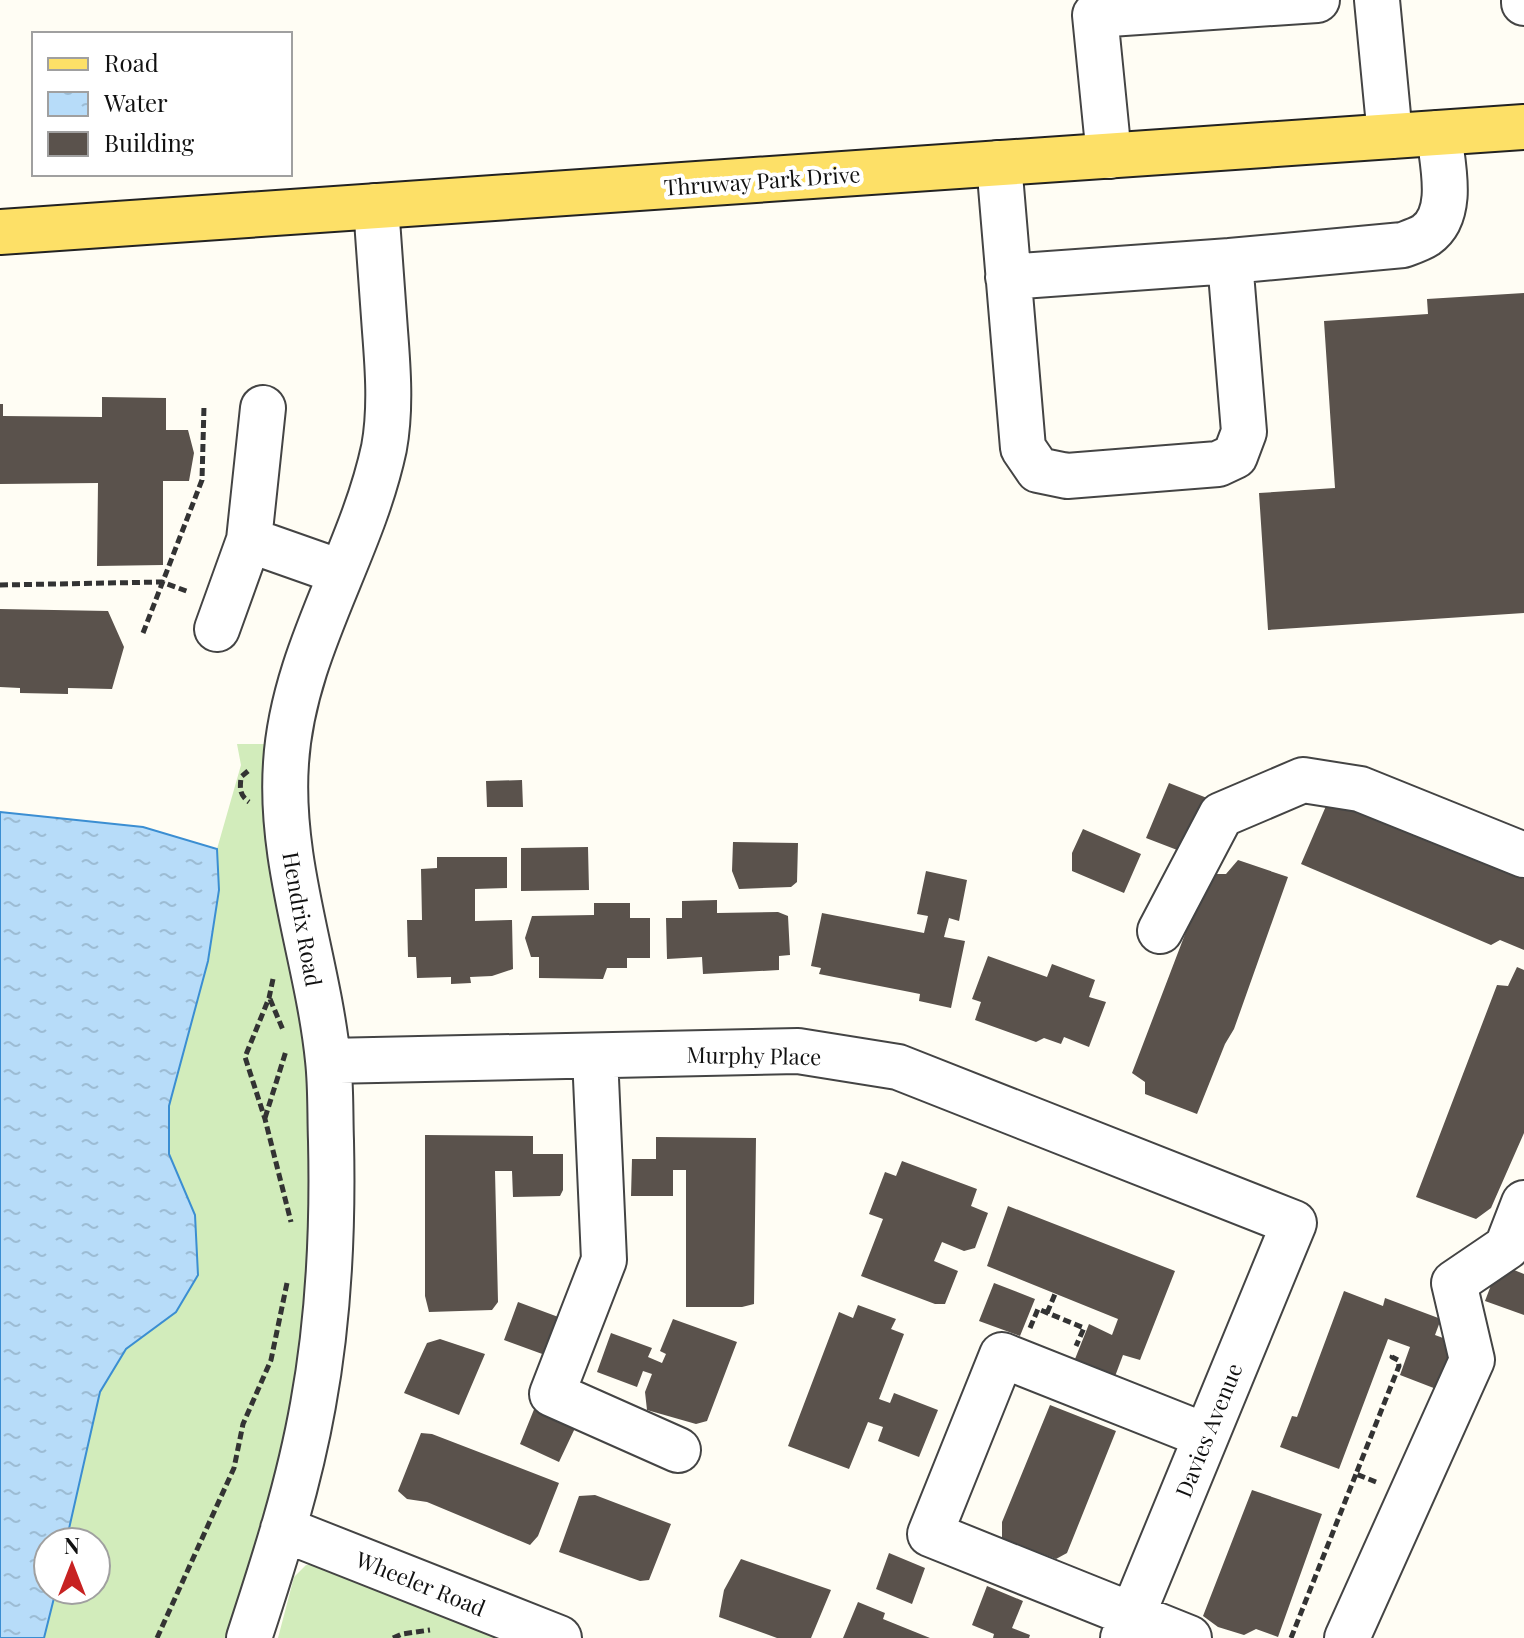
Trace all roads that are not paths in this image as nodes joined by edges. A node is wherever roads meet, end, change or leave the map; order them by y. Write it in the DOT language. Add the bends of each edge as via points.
graph roads {
  1 [pos="1317,0"];
  2 [pos="1377,0"];
  3 [pos="1524,127"];
  4 [pos="1439,133"];
  5 [pos="1390,136"];
  6 [pos="1109,156"];
  7 [pos="999,163"];
  8 [pos="376,206"];
  9 [pos="0,232"];
  10 [pos="1230,261"];
  11 [pos="1008,277"];
  12 [pos="263,408"];
  13 [pos="249,540"];
  14 [pos="340,572"];
  15 [pos="217,629"];
  16 [pos="1524,855"];
  17 [pos="1160,931"];
  18 [pos="595,1056"];
  19 [pos="328,1061"];
  20 [pos="1524,1203"];
  21 [pos="1294,1223"];
  22 [pos="1206,1436"];
  23 [pos="678,1450"];
  24 [pos="283,1529"];
  25 [pos="1128,1626"];
  26 [pos="249,1638"];
  27 [pos="559,1638"];
  28 [pos="1189,1638"];
  29 [pos="1347,1638"];
  1 -- 6 [label="street" via="1095,15"];
  2 -- 5 [label="street"];
  3 -- 4 [label="main road, Thruway Park Drive"];
  4 -- 5 [label="main road, Thruway Park Drive"];
  4 -- 10 [label="street" via="1445,189 1441,217 1428,234 1403,245"];
  5 -- 6 [label="main road, Thruway Park Drive"];
  6 -- 7 [label="main road, Thruway Park Drive"];
  7 -- 8 [label="main road, Thruway Park Drive"];
  7 -- 11 [label="street"];
  8 -- 9 [label="main road, Thruway Park Drive"];
  8 -- 14 [label="street, Hendrix Road" via="389,382 384,446"];
  10 -- 11 [label="street"];
  10 -- 11 [label="street" via="1244,432 1235,456 1218,464 1067,476 1038,470 1023,448"];
  12 -- 13 [label="street"];
  13 -- 14 [label="street"];
  13 -- 15 [label="street"];
  14 -- 19 [label="street, Hendrix Road" via="296,695 284,794"];
  16 -- 17 [label="street" via="1360,789 1303,780 1221,815"];
  18 -- 19 [label="street, Murphy Place"];
  18 -- 21 [label="street, Murphy Place" via="798,1051 898,1067"];
  18 -- 23 [label="street" via="604,1260 552,1394"];
  19 -- 24 [label="street, Hendrix Road" via="332,1201 325,1317 313,1404"];
  20 -- 29 [label="street" via="1507,1247 1454,1283 1472,1360"];
  21 -- 22 [label="street, Davies Avenue"];
  22 -- 25 [label="street, Davies Avenue"];
  22 -- 25 [label="street" via="1002,1355 930,1534"];
  24 -- 26 [label="street, Hendrix Road"];
  24 -- 27 [label="street, Wheeler Road"];
  25 -- 28 [label="street"];
}
